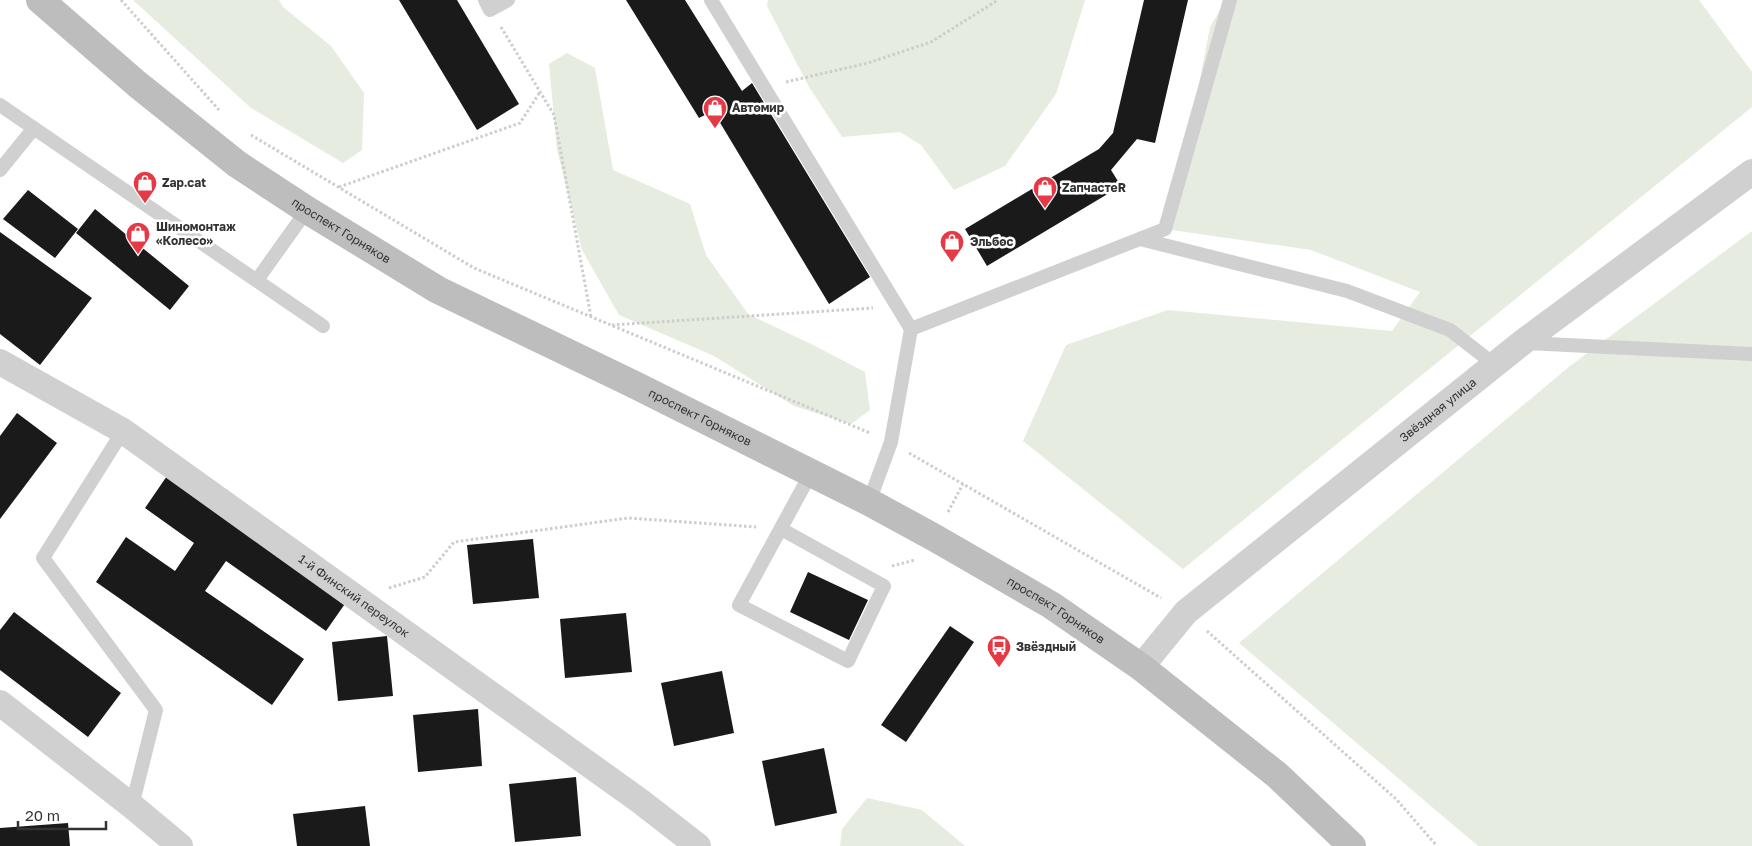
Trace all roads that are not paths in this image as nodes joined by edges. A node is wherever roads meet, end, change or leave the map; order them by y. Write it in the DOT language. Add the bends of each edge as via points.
graph roads {
  1 [pos="40,0"];
  2 [pos="508,0"];
  3 [pos="711,0"];
  4 [pos="1230,0"];
  5 [pos="487,5"];
  6 [pos="0,105"];
  7 [pos="34,128"];
  8 [pos="0,170"];
  9 [pos="1752,172"];
  10 [pos="307,210"];
  11 [pos="1140,239"];
  12 [pos="257,280"];
  13 [pos="323,326"];
  14 [pos="911,329"];
  15 [pos="1523,342"];
  16 [pos="1752,354"];
  17 [pos="0,362"];
  18 [pos="1495,365"];
  19 [pos="123,431"];
  20 [pos="811,473"];
  21 [pos="869,502"];
  22 [pos="781,529"];
  23 [pos="1141,667"];
  24 [pos="0,704"];
  25 [pos="132,806"];
  26 [pos="180,846"];
  27 [pos="698,846"];
  28 [pos="1352,846"];
  1 -- 10 [label="main road, проспект Горняков" via="137,84 238,164"];
  2 -- 5 [label="lane"];
  3 -- 14 [label="lane"];
  4 -- 11 [label="lane" via="1165,230"];
  6 -- 7 [label="lane"];
  7 -- 8 [label="lane"];
  7 -- 12 [label="lane"];
  9 -- 15 [label="street, Звёздная улица"];
  10 -- 12 [label="lane"];
  10 -- 20 [label="main road, проспект Горняков" via="438,290"];
  11 -- 14 [label="lane"];
  11 -- 18 [label="lane" via="1347,291 1450,330"];
  12 -- 13 [label="lane"];
  14 -- 21 [label="lane" via="891,442"];
  15 -- 16 [label="lane"];
  15 -- 18 [label="street, Звёздная улица"];
  17 -- 19 [label="street, 1-й Финский переулок"];
  18 -- 23 [label="street, Звёздная улица" via="1186,612"];
  19 -- 25 [label="lane" via="43,558 156,710"];
  19 -- 27 [label="street, 1-й Финский переулок" via="640,801"];
  20 -- 21 [label="main road, проспект Горняков"];
  20 -- 22 [label="lane"];
  21 -- 23 [label="main road, проспект Горняков" via="1050,605"];
  22 -- 22 [label="lane" via="740,605 848,661 884,586"];
  23 -- 28 [label="main road, проспект Горняков" via="1277,775"];
  24 -- 25 [label="street"];
  25 -- 26 [label="street"];
}
